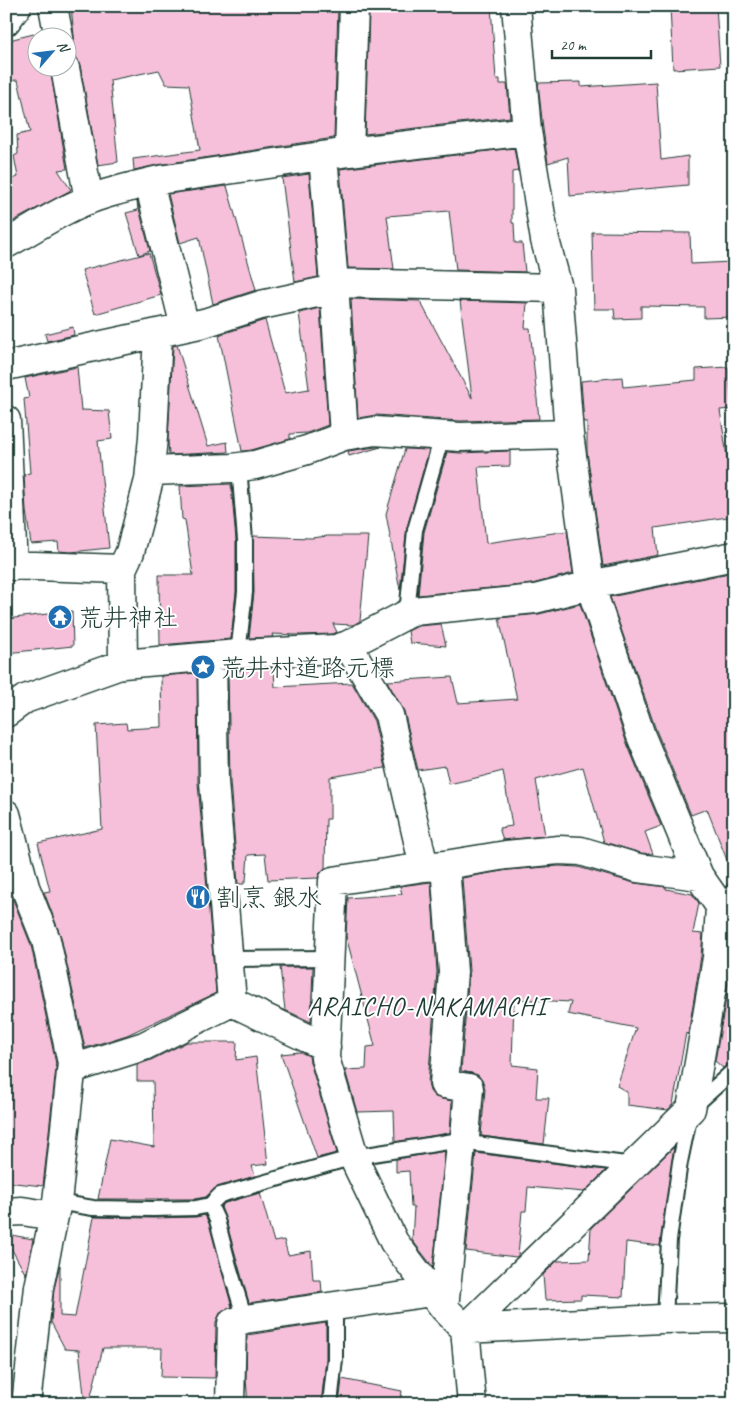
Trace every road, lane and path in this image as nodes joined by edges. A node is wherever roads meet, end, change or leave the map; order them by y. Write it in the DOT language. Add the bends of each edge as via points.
graph roads {
  1 [pos="17,6"];
  2 [pos="54,6"];
  3 [pos="354,6"];
  4 [pos="516,6"];
  5 [pos="6,21"];
  6 [pos="57,28"];
  7 [pos="67,78"];
  8 [pos="526,131"];
  9 [pos="336,154"];
  10 [pos="149,183"];
  11 [pos="89,200"];
  12 [pos="6,244"];
  13 [pos="334,286"];
  14 [pos="558,288"];
  15 [pos="185,327"];
  16 [pos="158,333"];
  17 [pos="6,366"];
  18 [pos="6,420"];
  19 [pos="569,434"];
  20 [pos="344,436"];
  21 [pos="442,436"];
  22 [pos="239,466"];
  23 [pos="150,471"];
  24 [pos="734,556"];
  25 [pos="10,565"];
  26 [pos="122,569"];
  27 [pos="590,586"];
  28 [pos="407,614"];
  29 [pos="348,645"];
  30 [pos="225,655"];
  31 [pos="123,664"];
  32 [pos="6,713"];
  33 [pos="6,814"];
  34 [pos="434,866"];
  35 [pos="699,876"];
  36 [pos="16,889"];
  37 [pos="727,898"];
  38 [pos="330,958"];
  39 [pos="228,960"];
  40 [pos="232,1002"];
  41 [pos="326,1046"];
  42 [pos="72,1069"];
  43 [pos="734,1070"];
  44 [pos="690,1109"];
  45 [pos="462,1142"];
  46 [pos="354,1157"];
  47 [pos="634,1165"];
  48 [pos="210,1205"];
  49 [pos="55,1209"];
  50 [pos="6,1212"];
  51 [pos="438,1300"];
  52 [pos="335,1306"];
  53 [pos="734,1318"];
  54 [pos="245,1319"];
  55 [pos="665,1319"];
  56 [pos="465,1329"];
  57 [pos="26,1404"];
  58 [pos="230,1404"];
  59 [pos="330,1404"];
  60 [pos="472,1404"];
  1 -- 5 [label="street"];
  2 -- 6 [label="street"];
  3 -- 9 [label="street"];
  4 -- 8 [label="street"];
  7 -- 11 [label="street"];
  8 -- 9 [label="street"];
  8 -- 14 [label="street" via="545,240"];
  9 -- 10 [label="street"];
  9 -- 13 [label="street"];
  10 -- 11 [label="street"];
  10 -- 15 [label="street"];
  11 -- 12 [label="street"];
  13 -- 14 [label="street"];
  13 -- 15 [label="street"];
  13 -- 20 [label="street"];
  14 -- 19 [label="street"];
  15 -- 16 [label="street"];
  16 -- 17 [label="street"];
  16 -- 23 [label="street"];
  18 -- 25 [label="street"];
  19 -- 21 [label="street"];
  19 -- 27 [label="street"];
  20 -- 21 [label="street" via="375,431"];
  20 -- 22 [label="street" via="307,450"];
  21 -- 28 [label="lane" via="415,530"];
  22 -- 23 [label="street"];
  22 -- 30 [label="lane" via="245,592"];
  23 -- 26 [label="street" via="130,552"];
  24 -- 27 [label="street"];
  25 -- 26 [label="street"];
  26 -- 31 [label="street"];
  27 -- 28 [label="street" via="535,599"];
  27 -- 35 [label="street" via="641,736"];
  28 -- 29 [label="street"];
  29 -- 30 [label="street" via="336,649"];
  29 -- 34 [label="street" via="389,715"];
  30 -- 31 [label="street"];
  30 -- 39 [label="street" via="214,782"];
  31 -- 32 [label="street" via="25,699"];
  33 -- 36 [label="street"];
  34 -- 35 [label="street" via="559,850 581,851 638,868"];
  34 -- 38 [label="street" via="333,881"];
  34 -- 45 [label="street" via="453,972 444,1084 469,1088"];
  35 -- 37 [label="street"];
  36 -- 42 [label="street" via="46,940"];
  37 -- 44 [label="street"];
  38 -- 39 [label="lane"];
  38 -- 41 [label="street"];
  39 -- 40 [label="street"];
  40 -- 41 [label="street"];
  40 -- 42 [label="street" via="144,1046"];
  41 -- 46 [label="street" via="325,1058"];
  42 -- 49 [label="street"];
  43 -- 44 [label="lane"];
  44 -- 47 [label="street"];
  44 -- 55 [label="lane" via="669,1240"];
  45 -- 46 [label="lane"];
  45 -- 47 [label="lane"];
  45 -- 51 [label="street"];
  46 -- 48 [label="lane" via="220,1195"];
  46 -- 51 [label="street" via="394,1242"];
  47 -- 56 [label="street"];
  48 -- 49 [label="lane" via="153,1210"];
  48 -- 54 [label="lane"];
  49 -- 50 [label="street"];
  49 -- 57 [label="street" via="39,1287"];
  51 -- 52 [label="street"];
  51 -- 56 [label="street"];
  52 -- 54 [label="street"];
  52 -- 59 [label="lane" via="335,1359"];
  53 -- 55 [label="street"];
  54 -- 58 [label="street" via="232,1323"];
  55 -- 56 [label="street"];
  56 -- 60 [label="street"];
}
